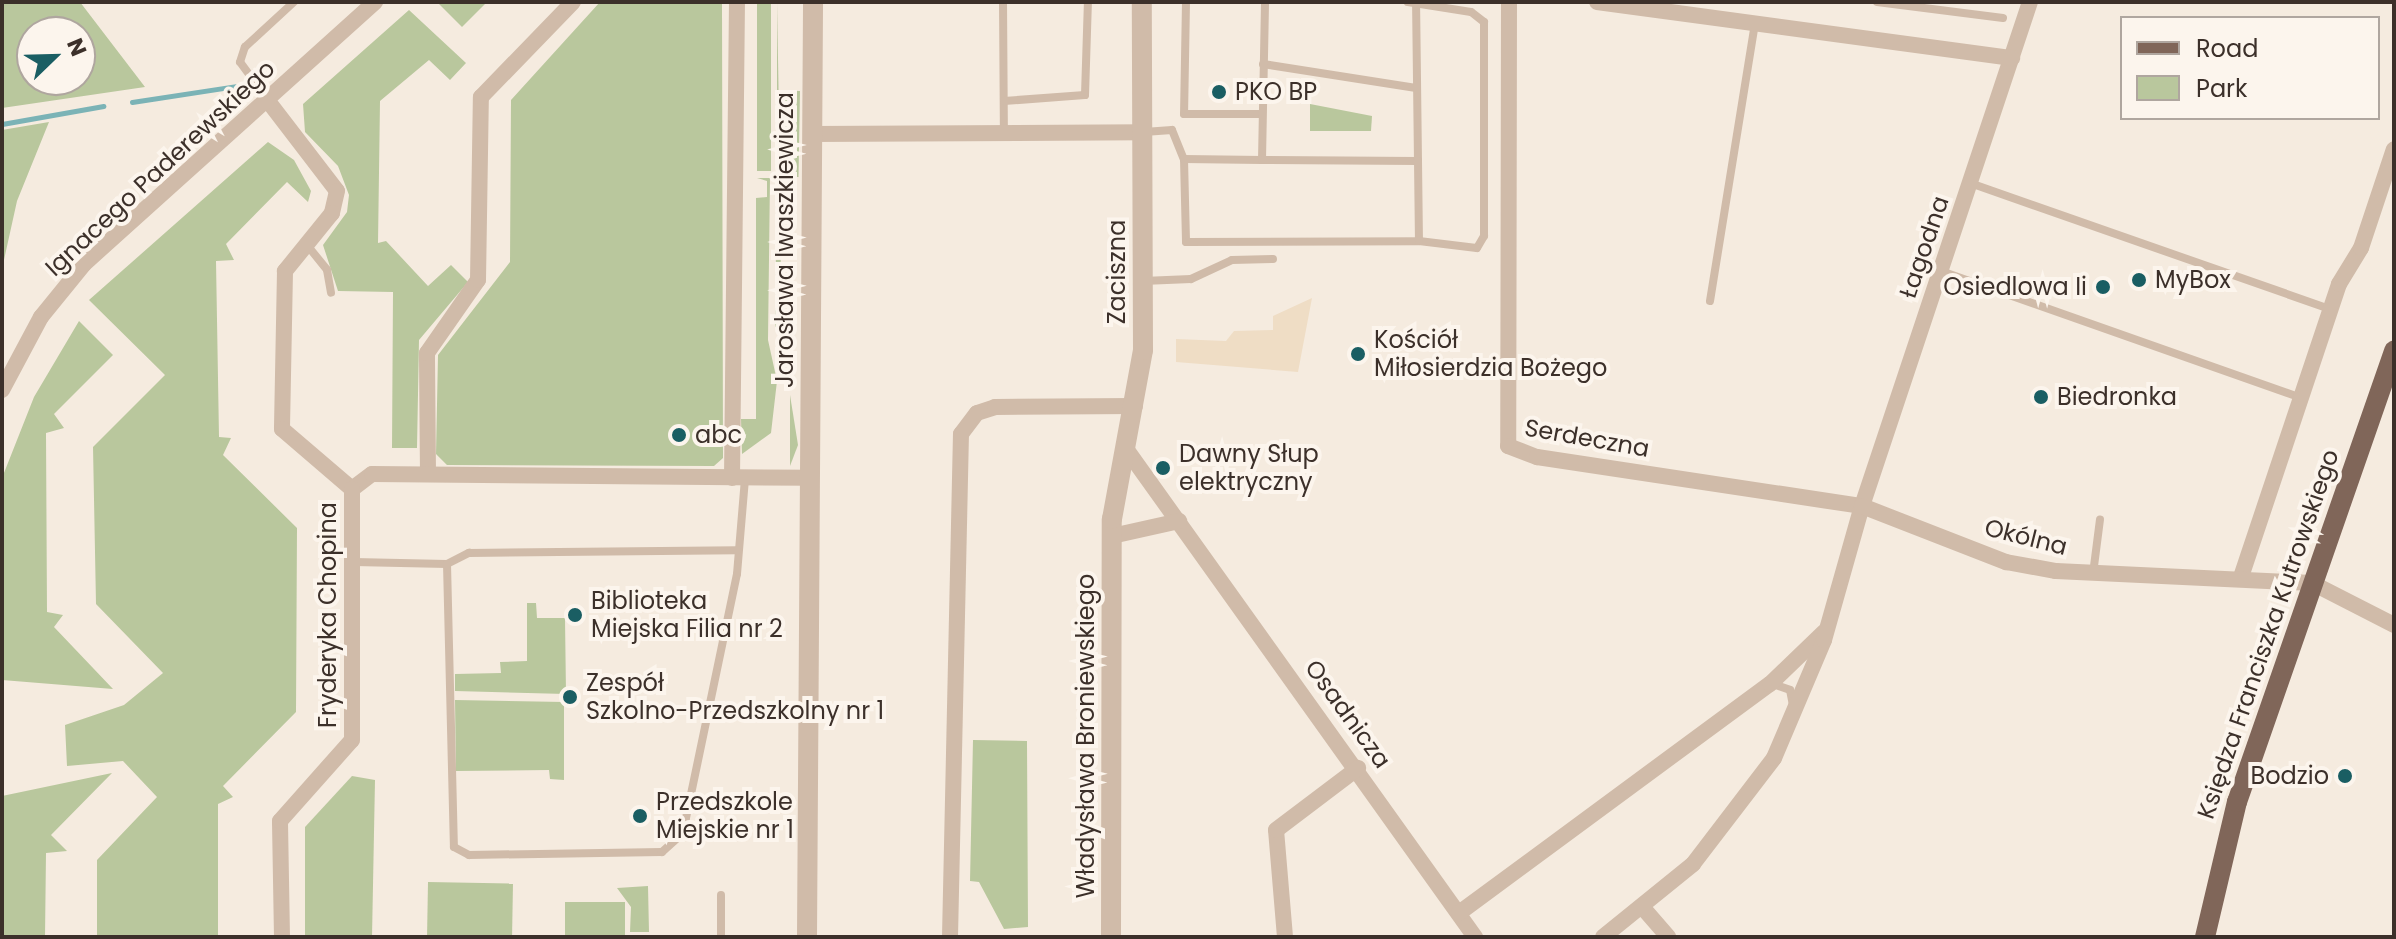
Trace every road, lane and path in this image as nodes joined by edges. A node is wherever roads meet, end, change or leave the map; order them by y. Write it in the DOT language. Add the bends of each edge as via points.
graph roads {
  1 [pos="294,2"];
  2 [pos="375,2"];
  3 [pos="573,2"];
  4 [pos="737,2"];
  5 [pos="813,2"];
  6 [pos="1003,2"];
  7 [pos="1088,2"];
  8 [pos="1142,2"];
  9 [pos="1186,2"];
  10 [pos="1265,2"];
  11 [pos="1408,2"];
  12 [pos="1509,2"];
  13 [pos="1597,2"];
  14 [pos="1877,2"];
  15 [pos="2030,2"];
  16 [pos="1416,3"];
  17 [pos="2003,18"];
  18 [pos="1755,23"];
  19 [pos="2012,58"];
  20 [pos="1263,64"];
  21 [pos="1416,88"];
  22 [pos="268,101"];
  23 [pos="1004,101"];
  24 [pos="1184,114"];
  25 [pos="1262,114"];
  26 [pos="1172,130"];
  27 [pos="1143,132"];
  28 [pos="812,134"];
  29 [pos="1004,134"];
  30 [pos="2394,149"];
  31 [pos="1184,159"];
  32 [pos="1262,160"];
  33 [pos="1418,161"];
  34 [pos="1970,183"];
  35 [pos="1419,241"];
  36 [pos="306,245"];
  37 [pos="1273,259"];
  38 [pos="1941,271"];
  39 [pos="1143,281"];
  40 [pos="331,293"];
  41 [pos="1710,301"];
  42 [pos="2330,309"];
  43 [pos="2394,351"];
  44 [pos="2,390"];
  45 [pos="2299,397"];
  46 [pos="1135,406"];
  47 [pos="1124,446"];
  48 [pos="428,474"];
  49 [pos="738,478"];
  50 [pos="810,478"];
  51 [pos="352,489"];
  52 [pos="1862,506"];
  53 [pos="2100,519"];
  54 [pos="1179,521"];
  55 [pos="1112,536"];
  56 [pos="737,550"];
  57 [pos="354,562"];
  58 [pos="447,564"];
  59 [pos="2242,574"];
  60 [pos="2093,575"];
  61 [pos="2312,583"];
  62 [pos="2394,625"];
  63 [pos="1828,628"];
  64 [pos="1770,684"];
  65 [pos="1793,719"];
  66 [pos="1358,768"];
  67 [pos="721,895"];
  68 [pos="1644,909"];
  69 [pos="1459,913"];
  70 [pos="282,937"];
  71 [pos="721,937"];
  72 [pos="807,937"];
  73 [pos="950,937"];
  74 [pos="1111,937"];
  75 [pos="1285,937"];
  76 [pos="1475,937"];
  77 [pos="1603,937"];
  78 [pos="1668,937"];
  79 [pos="2205,937"];
  1 -- 22 [label="lane" via="245,47 240,62"];
  2 -- 22 [label="street, Ignacego Paderewskiego"];
  3 -- 48 [label="street" via="481,97 478,280 427,353"];
  4 -- 49 [label="street, Jarosława Iwaszkiewicza"];
  5 -- 28 [label="street, Jarosława Iwaszkiewicza"];
  6 -- 23 [label="lane"];
  7 -- 23 [label="lane" via="1085,95"];
  8 -- 27 [label="street, Zaciszna"];
  9 -- 24 [label="lane"];
  10 -- 20 [label="lane"];
  11 -- 16 [label="lane"];
  12 -- 52 [label="street, Serdeczna" via="1508,446 1529,455"];
  13 -- 18 [label="street"];
  14 -- 17 [label="lane"];
  15 -- 19 [label="street, Łagodna"];
  16 -- 21 [label="lane"];
  16 -- 35 [label="lane" via="1477,14 1485,36 1483,244 1440,249"];
  18 -- 19 [label="street"];
  18 -- 41 [label="lane"];
  19 -- 34 [label="street, Łagodna"];
  20 -- 21 [label="lane"];
  20 -- 25 [label="lane"];
  21 -- 33 [label="lane"];
  22 -- 36 [label="street, Fryderyka Chopina" via="337,191 332,213"];
  22 -- 44 [label="street, Ignacego Paderewskiego" via="84,264 41,317"];
  23 -- 29 [label="lane"];
  24 -- 25 [label="lane"];
  24 -- 26 [label="lane"];
  25 -- 32 [label="lane"];
  26 -- 27 [label="lane"];
  26 -- 31 [label="lane"];
  27 -- 29 [label="street"];
  27 -- 39 [label="street, Zaciszna"];
  28 -- 29 [label="street"];
  28 -- 50 [label="street, Jarosława Iwaszkiewicza"];
  30 -- 42 [label="street" via="2361,248"];
  31 -- 32 [label="lane"];
  31 -- 35 [label="lane" via="1186,242"];
  32 -- 33 [label="lane"];
  33 -- 35 [label="lane"];
  34 -- 38 [label="street, Łagodna"];
  34 -- 42 [label="lane"];
  36 -- 40 [label="lane" via="327,270"];
  36 -- 51 [label="street, Fryderyka Chopina" via="285,271 282,429"];
  37 -- 39 [label="lane" via="1232,260 1191,279"];
  38 -- 45 [label="lane"];
  38 -- 52 [label="street, Łagodna"];
  39 -- 46 [label="street, Zaciszna"];
  42 -- 45 [label="street"];
  43 -- 61 [label="main road, Księdza Franciszka Kutrowskiego"];
  45 -- 59 [label="street"];
  46 -- 47 [label="street, Zaciszna"];
  46 -- 73 [label="street" via="977,413 961,434"];
  47 -- 54 [label="street"];
  47 -- 55 [label="street, Władysława Broniewskiego"];
  48 -- 49 [label="street"];
  48 -- 51 [label="street" via="372,474"];
  49 -- 50 [label="street"];
  49 -- 56 [label="lane"];
  50 -- 72 [label="street, Jarosława Iwaszkiewicza"];
  51 -- 57 [label="street, Fryderyka Chopina"];
  52 -- 60 [label="street, Okólna" via="2006,562"];
  52 -- 63 [label="street"];
  53 -- 60 [label="lane"];
  54 -- 55 [label="street"];
  54 -- 66 [label="street, Osadnicza"];
  55 -- 74 [label="street, Władysława Broniewskiego"];
  56 -- 58 [label="lane" via="469,553"];
  56 -- 58 [label="lane" via="686,818 672,847 651,854 469,855 454,847"];
  57 -- 58 [label="lane"];
  57 -- 70 [label="street, Fryderyka Chopina" via="352,740 280,821"];
  59 -- 60 [label="street, Okólna"];
  59 -- 61 [label="street, Okólna"];
  61 -- 62 [label="street, Okólna"];
  61 -- 79 [label="main road, Księdza Franciszka Kutrowskiego" via="2237,802"];
  63 -- 64 [label="street"];
  63 -- 65 [label="street"];
  64 -- 65 [label="lane" via="1790,690"];
  64 -- 69 [label="street"];
  65 -- 68 [label="street" via="1774,758 1719,834"];
  66 -- 69 [label="street, Osadnicza"];
  66 -- 75 [label="street" via="1276,830"];
  67 -- 71 [label="lane"];
  68 -- 77 [label="street"];
  68 -- 78 [label="street"];
  69 -- 76 [label="street, Osadnicza"];
}
